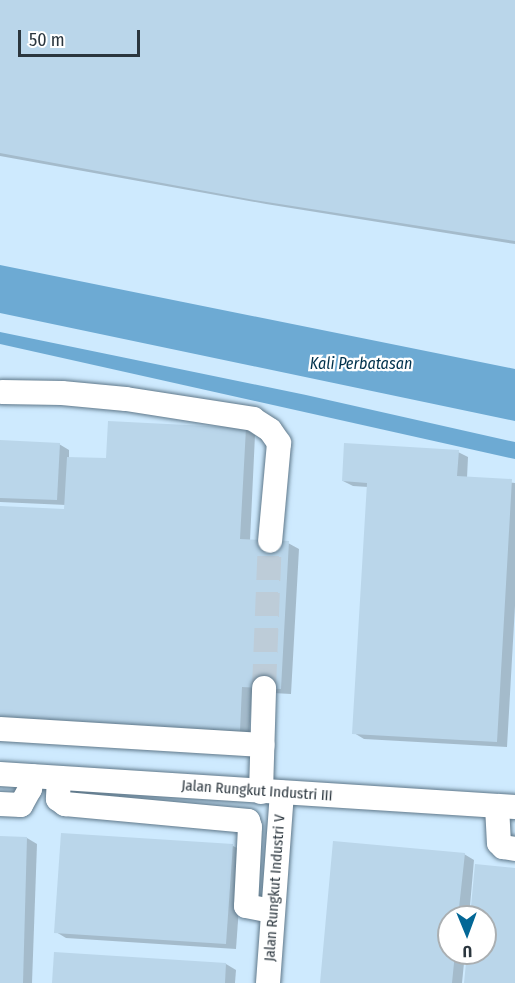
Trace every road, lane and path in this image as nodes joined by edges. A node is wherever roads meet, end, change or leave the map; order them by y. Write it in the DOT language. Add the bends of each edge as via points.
graph roads {
  1 [pos="2,392"];
  2 [pos="270,541"];
  3 [pos="264,688"];
  4 [pos="0,729"];
  5 [pos="263,745"];
  6 [pos="0,774"];
  7 [pos="32,776"];
  8 [pos="59,778"];
  9 [pos="271,793"];
  10 [pos="0,804"];
  11 [pos="506,806"];
  12 [pos="515,849"];
  13 [pos="272,911"];
  14 [pos="268,983"];
  1 -- 2 [label="street" via="126,399 253,420 270,430 279,443"];
  3 -- 5 [label="street, Jalan Rungkut Industri V"];
  4 -- 5 [label="street"];
  5 -- 9 [label="street, Jalan Rungkut Industri V"];
  6 -- 7 [label="street, Jalan Rungkut Industri III"];
  7 -- 8 [label="street, Jalan Rungkut Industri III"];
  7 -- 10 [label="street" via="21,805"];
  8 -- 9 [label="street, Jalan Rungkut Industri III"];
  8 -- 13 [label="street" via="58,799 65,804 248,821 246,906"];
  9 -- 11 [label="street, Jalan Rungkut Industri III"];
  9 -- 13 [label="street, Jalan Rungkut Industri V"];
  11 -- 12 [label="street" via="499,843"];
  13 -- 14 [label="street, Jalan Rungkut Industri V"];
}
